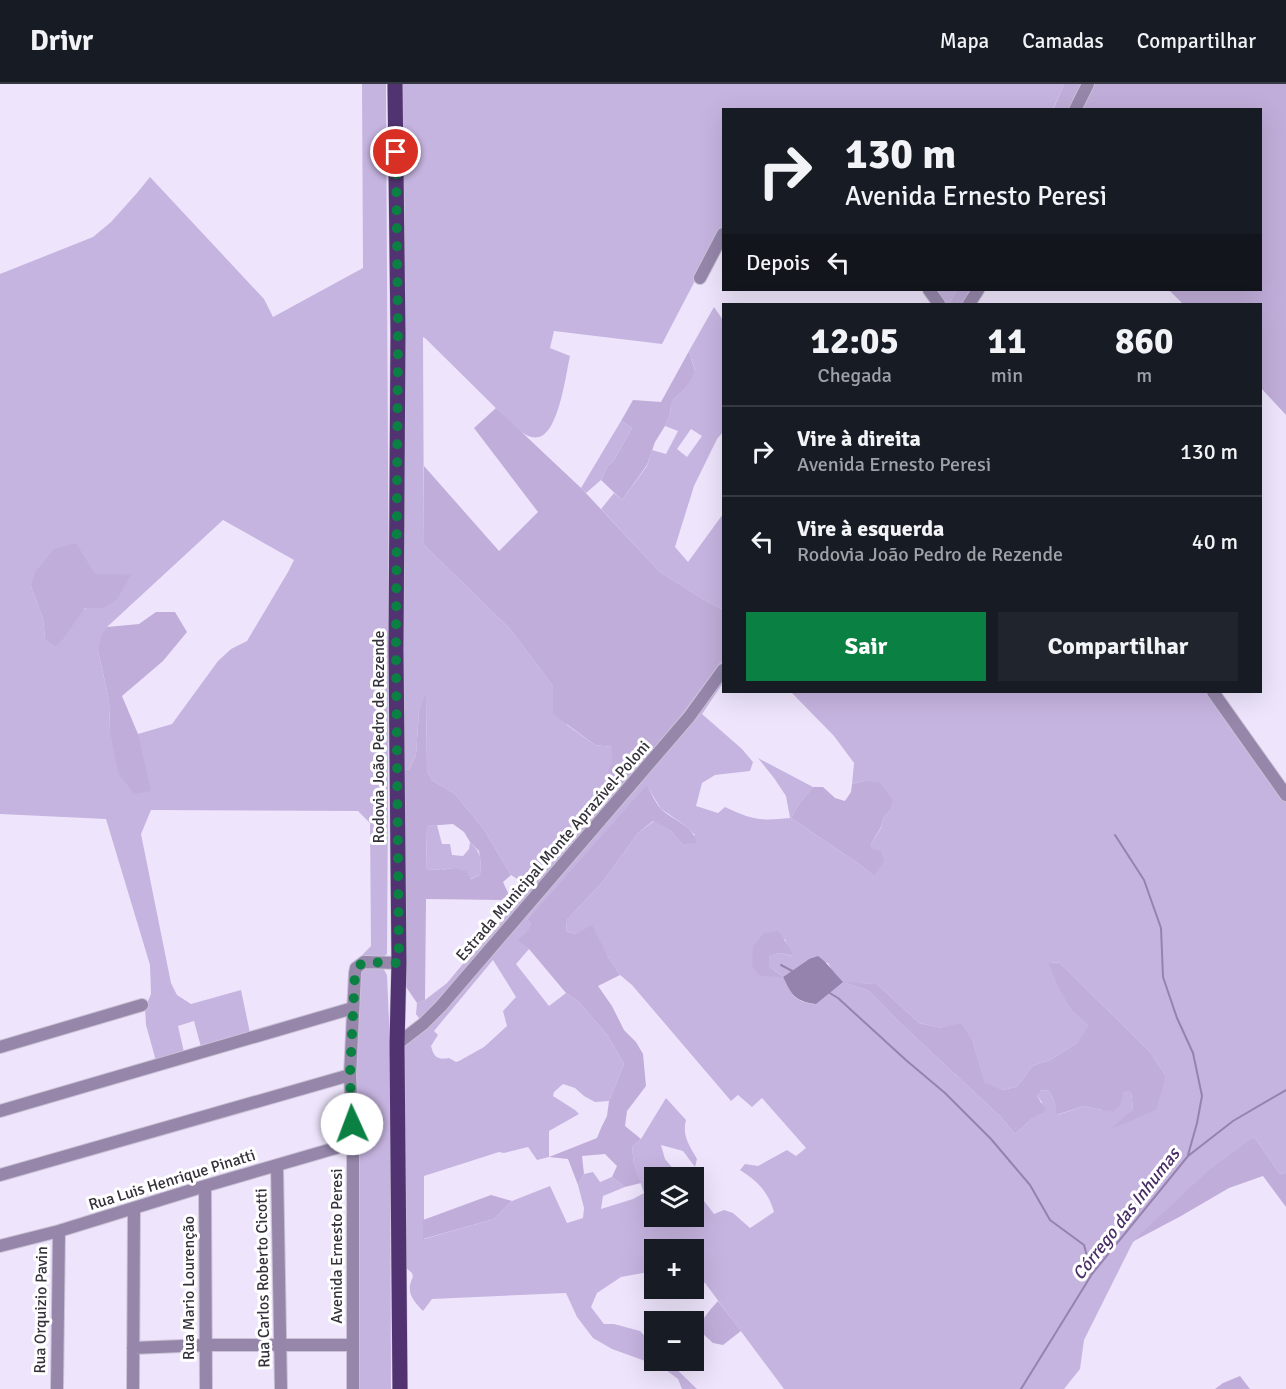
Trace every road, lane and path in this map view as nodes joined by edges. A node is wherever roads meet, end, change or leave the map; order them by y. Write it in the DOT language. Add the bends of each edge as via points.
graph roads {
  1 [pos="395,84"];
  2 [pos="1088,84"];
  3 [pos="1076,108"];
  4 [pos="722,236"];
  5 [pos="700,278"];
  6 [pos="722,671"];
  7 [pos="1214,693"];
  8 [pos="1286,795"];
  9 [pos="399,963"];
  10 [pos="142,1005"];
  11 [pos="353,1008"];
  12 [pos="397,1044"];
  13 [pos="0,1047"];
  14 [pos="350,1075"];
  15 [pos="0,1111"];
  16 [pos="353,1143"];
  17 [pos="278,1166"];
  18 [pos="0,1175"];
  19 [pos="205,1186"];
  20 [pos="134,1208"];
  21 [pos="59,1231"];
  22 [pos="0,1246"];
  23 [pos="206,1345"];
  24 [pos="281,1345"];
  25 [pos="353,1345"];
  26 [pos="133,1348"];
  27 [pos="57,1389"];
  28 [pos="133,1389"];
  29 [pos="206,1389"];
  30 [pos="280,1389"];
  31 [pos="353,1389"];
  32 [pos="400,1389"];
  1 -- 9 [label="main road, Rodovia João Pedro de Rezende"];
  2 -- 3 [label="street"];
  4 -- 5 [label="street"];
  6 -- 12 [label="street, Estrada Municipal Monte Aprazível-Poloni" via="689,717 441,1006"];
  7 -- 8 [label="street"];
  9 -- 11 [label="street, Avenida Ernesto Peresi" via="359,964"];
  9 -- 12 [label="main road, Rodovia João Pedro de Rezende"];
  10 -- 13 [label="street"];
  11 -- 14 [label="street, Avenida Ernesto Peresi"];
  11 -- 15 [label="street"];
  12 -- 32 [label="main road, Rodovia João Pedro de Rezende"];
  14 -- 16 [label="street, Avenida Ernesto Peresi"];
  14 -- 18 [label="street"];
  16 -- 17 [label="street, Rua Luis Henrique Pinatti"];
  16 -- 25 [label="street, Avenida Ernesto Peresi"];
  17 -- 19 [label="street, Rua Luis Henrique Pinatti"];
  17 -- 24 [label="street, Rua Carlos Roberto Cicotti"];
  19 -- 20 [label="street, Rua Luis Henrique Pinatti"];
  19 -- 23 [label="street, Rua Mario Lourenção"];
  20 -- 21 [label="street, Rua Luis Henrique Pinatti"];
  20 -- 26 [label="street"];
  21 -- 22 [label="street, Rua Luis Henrique Pinatti"];
  21 -- 27 [label="street, Rua Orquizio Pavin"];
  23 -- 24 [label="street"];
  23 -- 26 [label="street"];
  23 -- 29 [label="street, Rua Mario Lourenção"];
  24 -- 25 [label="street"];
  24 -- 30 [label="street, Rua Carlos Roberto Cicotti"];
  25 -- 31 [label="street, Avenida Ernesto Peresi"];
  26 -- 28 [label="street"];
}
